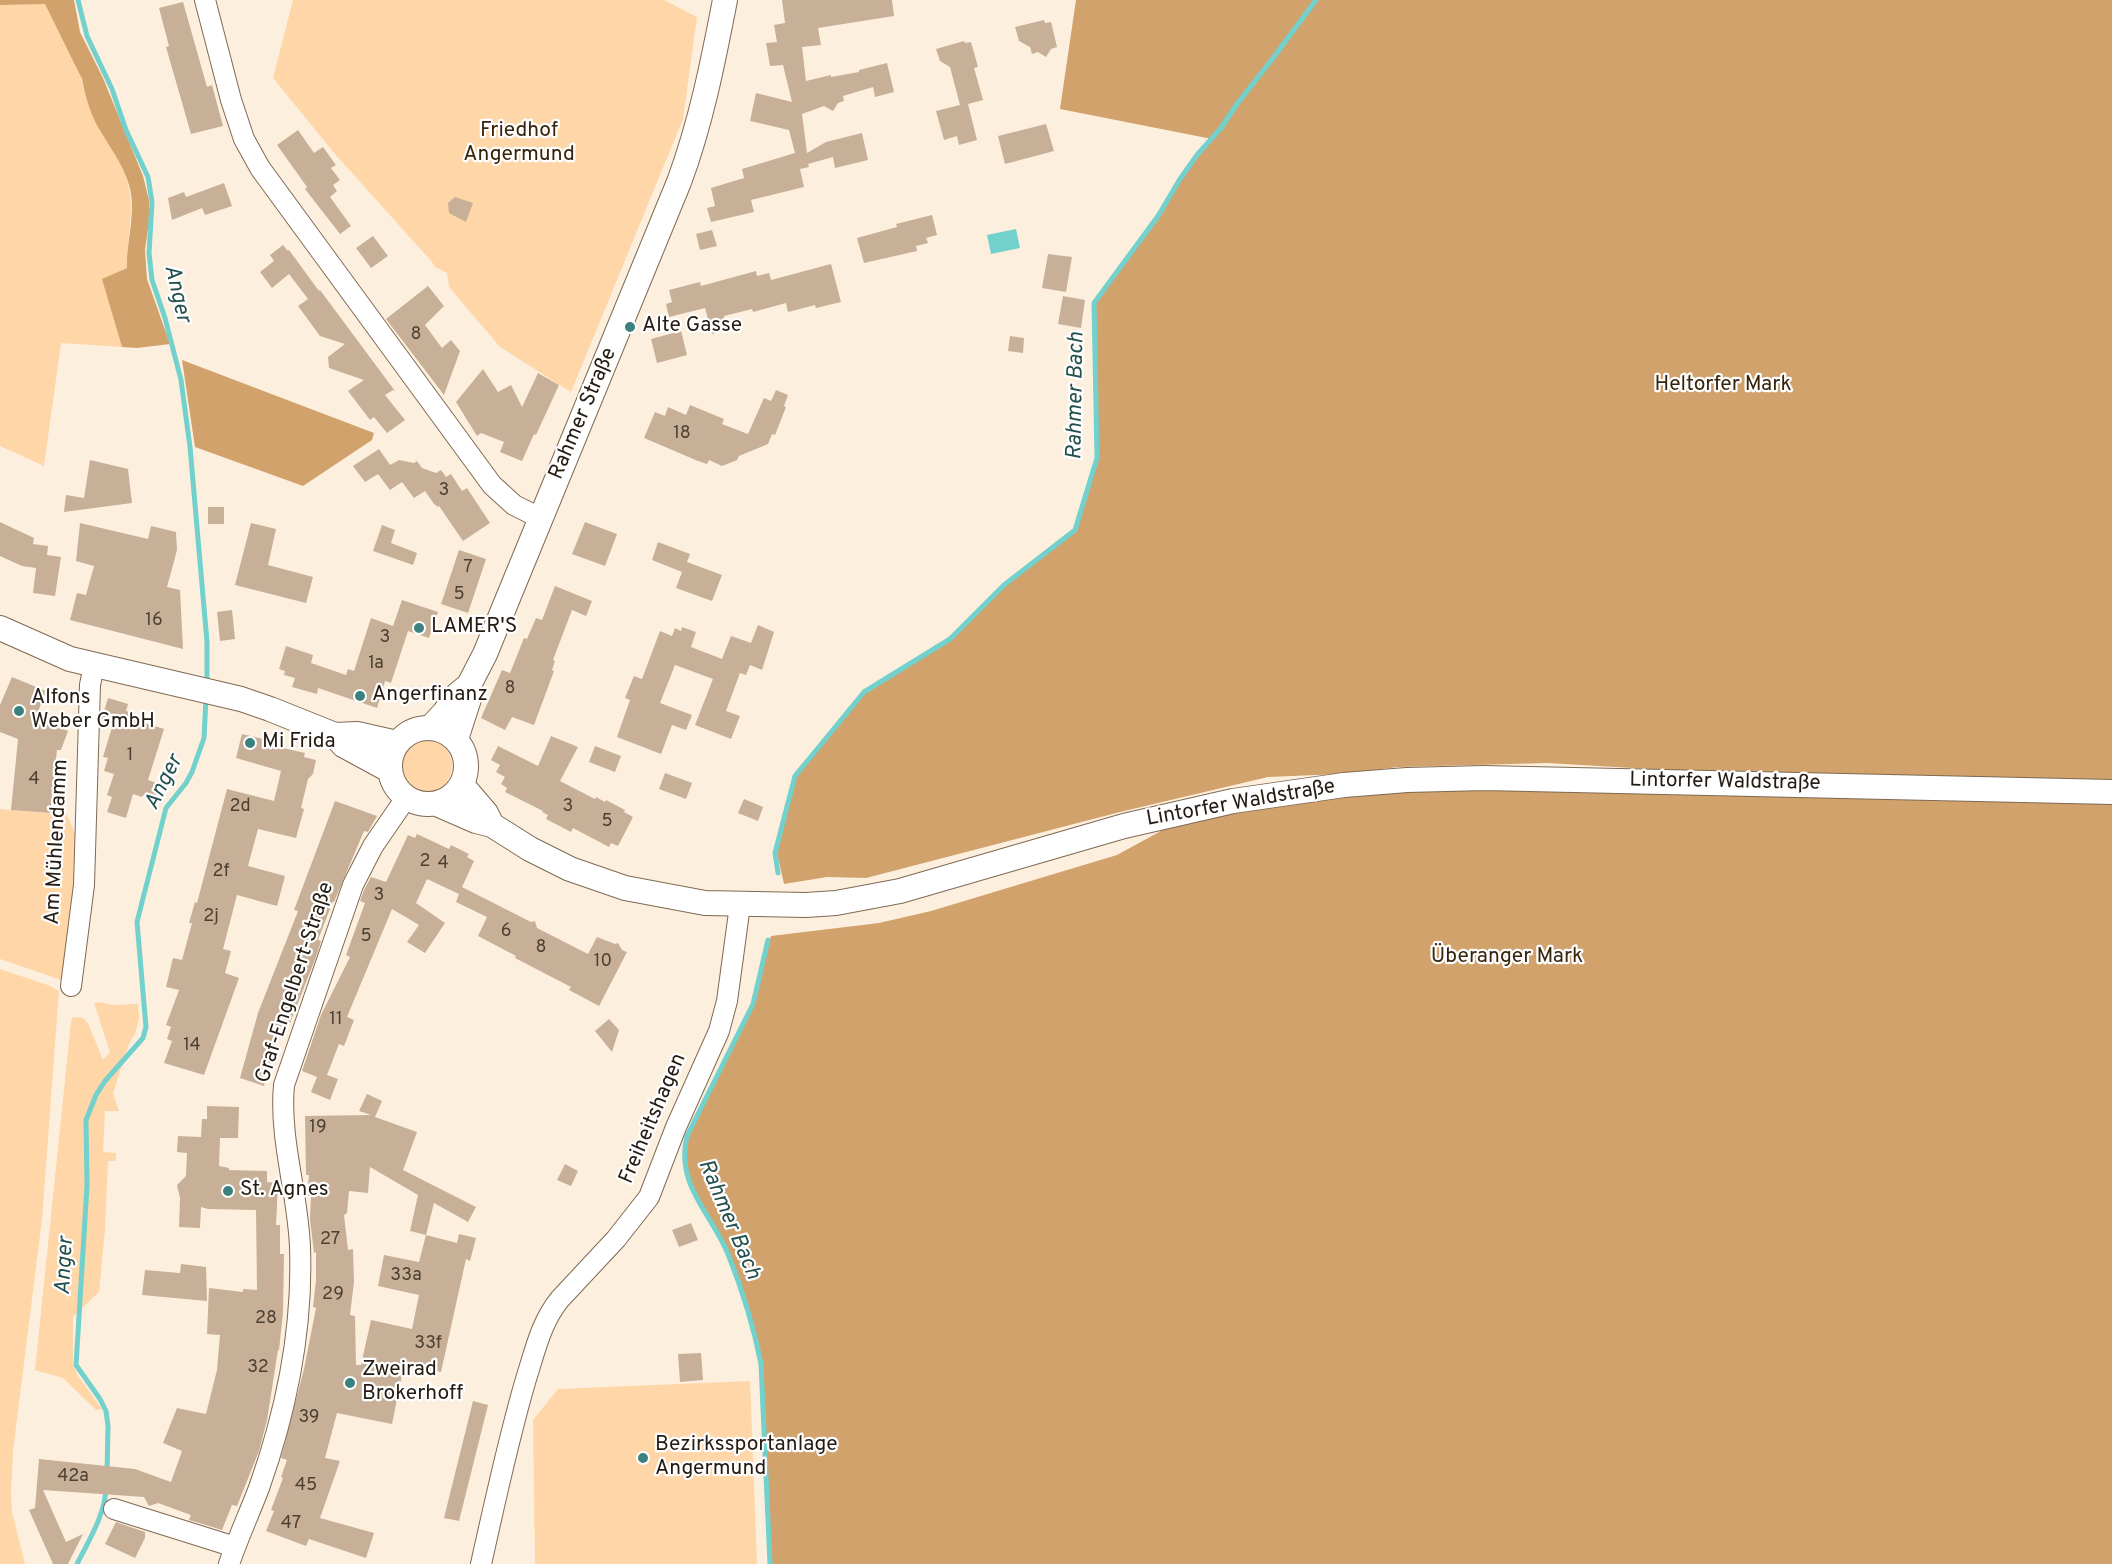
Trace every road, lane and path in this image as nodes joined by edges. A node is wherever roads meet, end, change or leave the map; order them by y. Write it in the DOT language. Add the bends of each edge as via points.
graph roads {
  1 [pos="205,0"];
  2 [pos="724,0"];
  3 [pos="540,518"];
  4 [pos="0,628"];
  5 [pos="94,665"];
  6 [pos="469,685"];
  7 [pos="431,727"];
  8 [pos="335,735"];
  9 [pos="456,739"];
  10 [pos="397,743"];
  11 [pos="389,770"];
  12 [pos="462,785"];
  13 [pos="2112,792"];
  14 [pos="406,798"];
  15 [pos="437,804"];
  16 [pos="492,825"];
  17 [pos="740,905"];
  18 [pos="71,986"];
  19 [pos="114,1509"];
  20 [pos="232,1555"];
  21 [pos="481,1564"];
  1 -- 3 [label="street" via="244,140 260,168 492,485 514,505"];
  2 -- 3 [label="main road, Rahmer Straße" via="690,153"];
  3 -- 6 [label="main road, Rahmer Straße"];
  4 -- 5 [label="main road"];
  5 -- 8 [label="main road" via="241,699"];
  5 -- 18 [label="street, Am Mühlendamm" via="90,685 84,885"];
  6 -- 7 [label="main road, Rahmer Straße"];
  6 -- 9 [label="main road, Rahmer Straße" via="470,699"];
  7 -- 9 [label="main road"];
  7 -- 10 [label="main road" via="414,730"];
  8 -- 10 [label="main road"];
  8 -- 11 [label="main road" via="343,745"];
  9 -- 12 [label="main road" via="466,758"];
  10 -- 11 [label="main road"];
  11 -- 14 [label="main road" via="397,789"];
  12 -- 15 [label="main road"];
  12 -- 16 [label="main road"];
  13 -- 17 [label="main road, Lintorfer Waldstraße" via="1518,778 1355,784 1271,794 1125,826 870,898 806,905"];
  14 -- 15 [label="main road" via="416,803"];
  14 -- 20 [label="street, Graf-Engelbert-Straße" via="373,846 353,885 284,1085 284,1122 300,1245 300,1296 283,1405 259,1488"];
  15 -- 16 [label="main road, Lintorfer Waldstraße"];
  16 -- 17 [label="main road, Lintorfer Waldstraße" via="530,849 606,883 654,895"];
  17 -- 21 [label="street, Freiheitshagen" via="727,1001 719,1030 649,1197 623,1232 552,1308 542,1330 519,1404"];
  19 -- 20 [label="street, Graf-Engelbert-Straße"];
}
